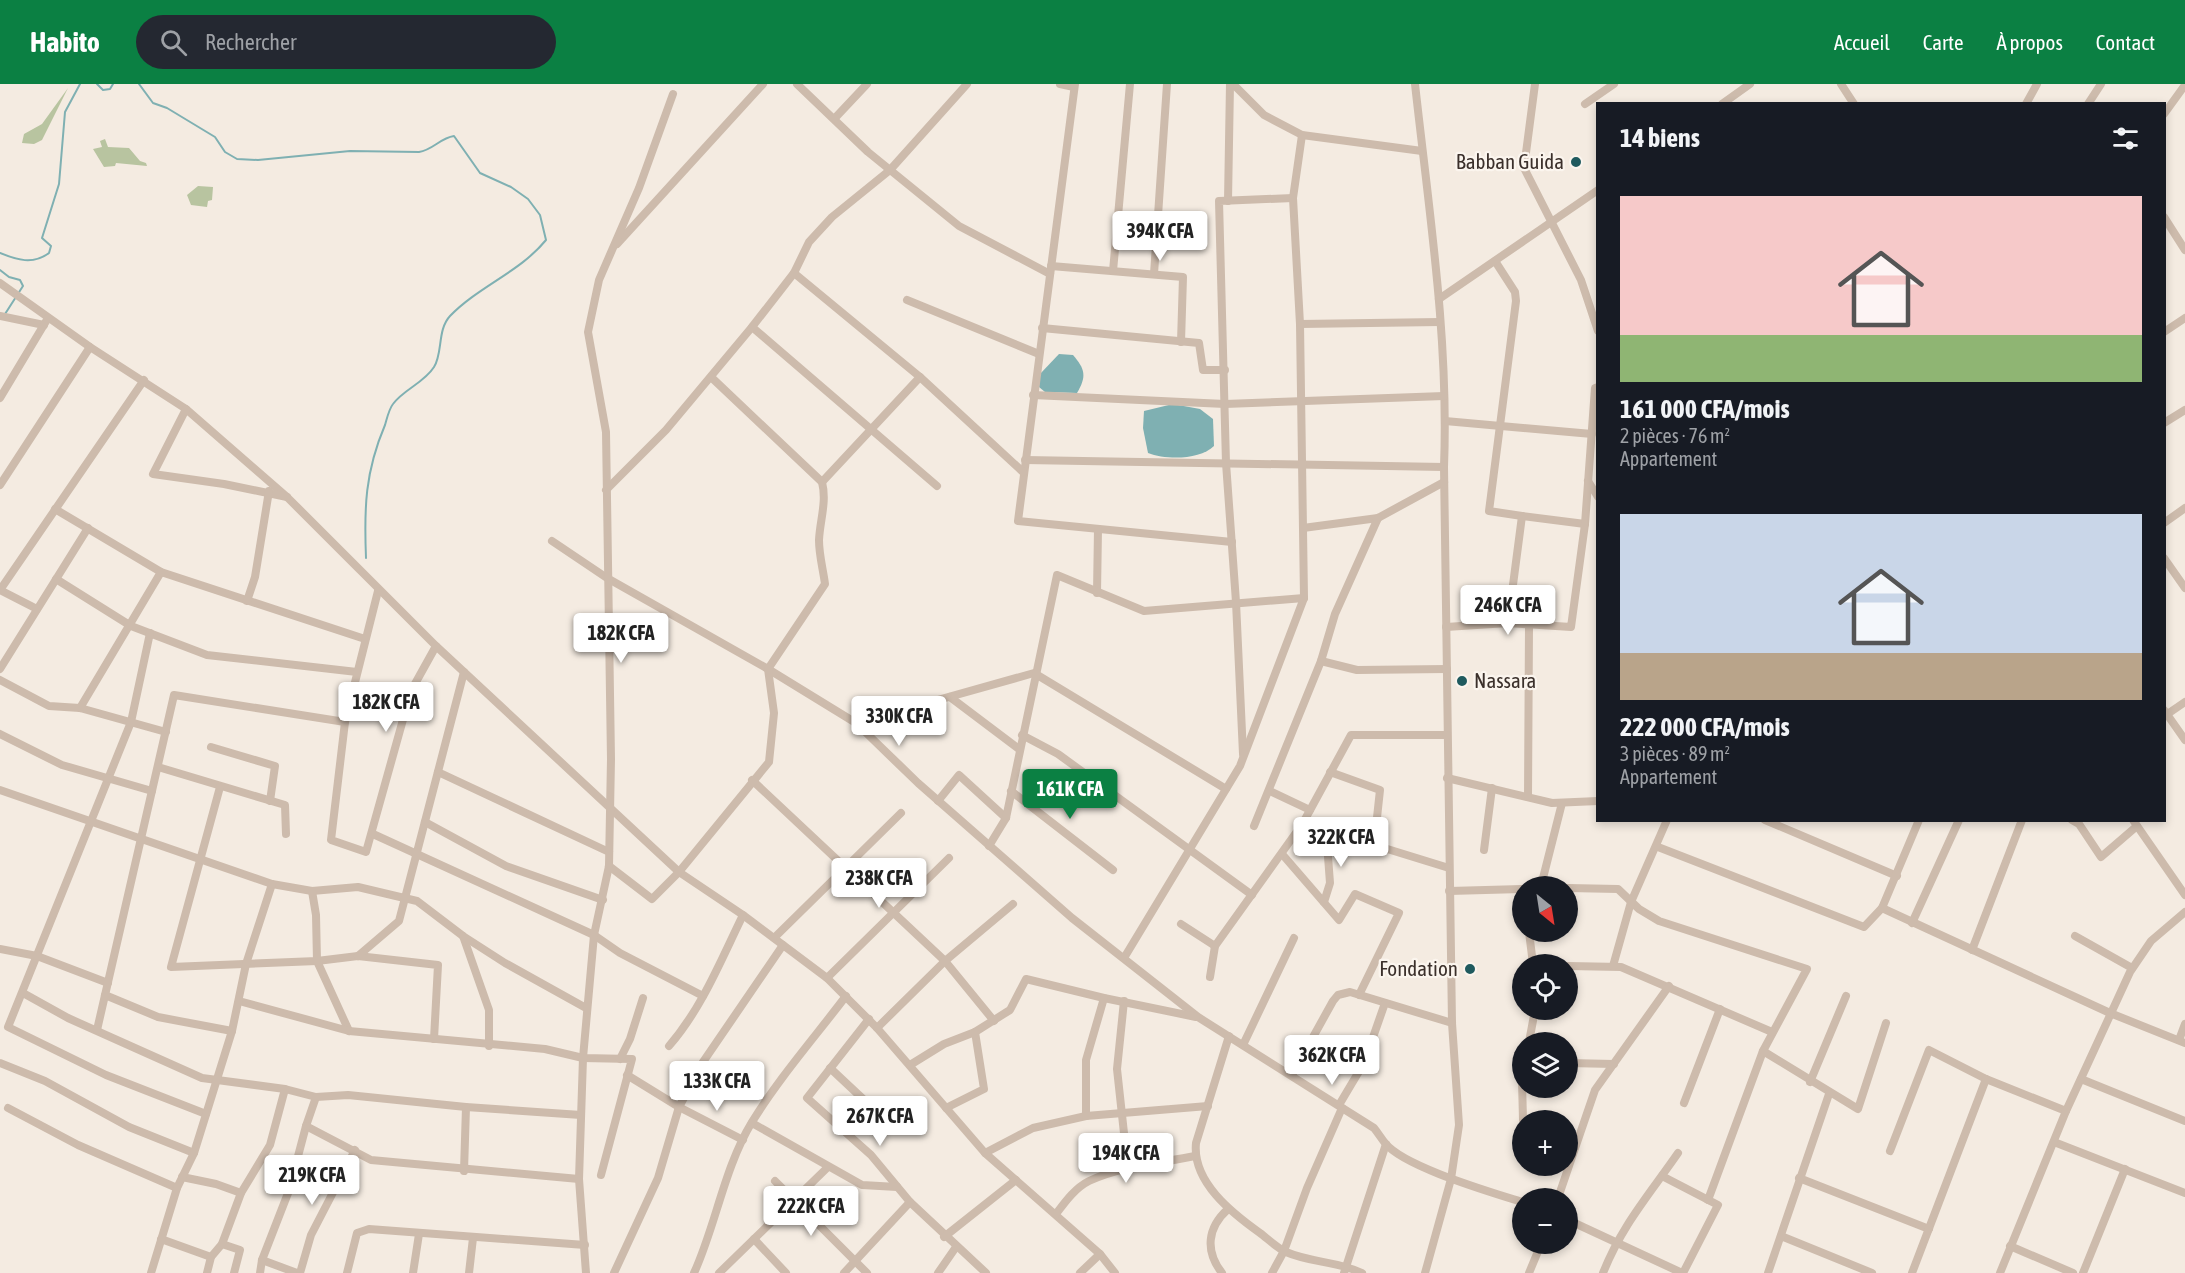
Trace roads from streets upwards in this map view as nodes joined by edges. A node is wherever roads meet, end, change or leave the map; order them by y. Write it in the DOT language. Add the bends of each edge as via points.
graph roads {
  1 [pos="763,84"];
  2 [pos="797,84"];
  3 [pos="867,84"];
  4 [pos="967,84"];
  5 [pos="1060,84"];
  6 [pos="1130,84"];
  7 [pos="1167,84"];
  8 [pos="1232,84"];
  9 [pos="1415,84"];
  10 [pos="1535,84"];
  11 [pos="1614,84"];
  12 [pos="1841,84"];
  13 [pos="2037,84"];
  14 [pos="2101,84"];
  15 [pos="1074,85"];
  16 [pos="1745,85"];
  17 [pos="2184,91"];
  18 [pos="673,94"];
  19 [pos="1724,102"];
  20 [pos="1853,102"];
  21 [pos="2027,102"];
  22 [pos="2089,102"];
  23 [pos="1585,104"];
  24 [pos="2166,112"];
  25 [pos="835,118"];
  26 [pos="1302,135"];
  27 [pos="1422,151"];
  28 [pos="890,170"];
  29 [pos="1596,191"];
  30 [pos="1293,198"];
  31 [pos="1228,201"];
  32 [pos="1552,222"];
  33 [pos="2166,222"];
  34 [pos="612,250"];
  35 [pos="2185,250"];
  36 [pos="1495,261"];
  37 [pos="1050,270"];
  38 [pos="1113,271"];
  39 [pos="794,273"];
  40 [pos="1154,274"];
  41 [pos="0,283"];
  42 [pos="1439,299"];
  43 [pos="908,300"];
  44 [pos="0,316"];
  45 [pos="2185,318"];
  46 [pos="46,321"];
  47 [pos="1440,322"];
  48 [pos="1299,324"];
  49 [pos="1596,326"];
  50 [pos="752,327"];
  51 [pos="1042,328"];
  52 [pos="2166,331"];
  53 [pos="1181,342"];
  54 [pos="90,347"];
  55 [pos="1039,354"];
  56 [pos="1225,370"];
  57 [pos="711,377"];
  58 [pos="920,377"];
  59 [pos="144,380"];
  60 [pos="1596,388"];
  61 [pos="1033,395"];
  62 [pos="1444,396"];
  63 [pos="0,398"];
  64 [pos="1301,400"];
  65 [pos="1225,404"];
  66 [pos="186,409"];
  67 [pos="2185,410"];
  68 [pos="1445,421"];
  69 [pos="2166,422"];
  70 [pos="1499,425"];
  71 [pos="871,429"];
  72 [pos="1592,434"];
  73 [pos="1025,460"];
  74 [pos="1226,463"];
  75 [pos="1302,465"];
  76 [pos="1444,467"];
  77 [pos="1023,472"];
  78 [pos="1588,481"];
  79 [pos="822,482"];
  80 [pos="1444,482"];
  81 [pos="270,484"];
  82 [pos="0,485"];
  83 [pos="937,486"];
  84 [pos="606,490"];
  85 [pos="1596,494"];
  86 [pos="268,495"];
  87 [pos="287,497"];
  88 [pos="2185,508"];
  89 [pos="55,509"];
  90 [pos="1522,516"];
  91 [pos="1378,518"];
  92 [pos="2166,522"];
  93 [pos="1585,524"];
  94 [pos="88,528"];
  95 [pos="1303,528"];
  96 [pos="1098,529"];
  97 [pos="552,541"];
  98 [pos="1232,542"];
  99 [pos="2166,561"];
  100 [pos="161,573"];
  101 [pos="607,578"];
  102 [pos="56,579"];
  103 [pos="2185,588"];
  104 [pos="378,591"];
  105 [pos="1097,593"];
  106 [pos="1304,598"];
  107 [pos="246,601"];
  108 [pos="1236,602"];
  109 [pos="37,609"];
  110 [pos="1508,623"];
  111 [pos="131,626"];
  112 [pos="1529,626"];
  113 [pos="1446,627"];
  114 [pos="150,633"];
  115 [pos="364,639"];
  116 [pos="436,646"];
  117 [pos="1321,661"];
  118 [pos="0,669"];
  119 [pos="768,669"];
  120 [pos="1447,669"];
  121 [pos="357,672"];
  122 [pos="464,672"];
  123 [pos="1034,673"];
  124 [pos="0,680"];
  125 [pos="950,697"];
  126 [pos="2185,702"];
  127 [pos="80,708"];
  128 [pos="2166,713"];
  129 [pos="131,722"];
  130 [pos="345,722"];
  131 [pos="856,723"];
  132 [pos="166,732"];
  133 [pos="0,734"];
  134 [pos="1022,735"];
  135 [pos="1447,735"];
  136 [pos="2185,740"];
  137 [pos="211,747"];
  138 [pos="1019,749"];
  139 [pos="1243,759"];
  140 [pos="158,767"];
  141 [pos="438,772"];
  142 [pos="1330,772"];
  143 [pos="108,777"];
  144 [pos="1447,778"];
  145 [pos="752,780"];
  146 [pos="220,787"];
  147 [pos="1491,788"];
  148 [pos="1226,789"];
  149 [pos="0,790"];
  150 [pos="152,791"];
  151 [pos="1011,791"];
  152 [pos="1270,791"];
  153 [pos="1528,797"];
  154 [pos="270,801"];
  155 [pos="938,801"];
  156 [pos="1596,801"];
  157 [pos="1562,803"];
  158 [pos="610,807"];
  159 [pos="1310,810"];
  160 [pos="901,813"];
  161 [pos="1006,819"];
  162 [pos="89,822"];
  163 [pos="425,822"];
  164 [pos="1661,822"];
  165 [pos="1666,822"];
  166 [pos="1769,822"];
  167 [pos="1918,822"];
  168 [pos="1958,822"];
  169 [pos="2021,822"];
  170 [pos="2076,822"];
  171 [pos="1303,823"];
  172 [pos="2135,823"];
  173 [pos="1254,826"];
  174 [pos="1326,830"];
  175 [pos="1664,831"];
  176 [pos="286,834"];
  177 [pos="373,834"];
  178 [pos="141,840"];
  179 [pos="1374,845"];
  180 [pos="989,846"];
  181 [pos="1658,847"];
  182 [pos="1189,850"];
  183 [pos="1485,850"];
  184 [pos="609,852"];
  185 [pos="417,854"];
  186 [pos="1282,854"];
  187 [pos="202,858"];
  188 [pos="949,858"];
  189 [pos="609,866"];
  190 [pos="846,868"];
  191 [pos="1449,868"];
  192 [pos="1113,870"];
  193 [pos="679,872"];
  194 [pos="1544,876"];
  195 [pos="1897,876"];
  196 [pos="272,884"];
  197 [pos="1578,888"];
  198 [pos="1512,889"];
  199 [pos="312,891"];
  200 [pos="1449,891"];
  201 [pos="1252,895"];
  202 [pos="2185,895"];
  203 [pos="405,898"];
  204 [pos="603,900"];
  205 [pos="1324,902"];
  206 [pos="1631,902"];
  207 [pos="1013,904"];
  208 [pos="1882,908"];
  209 [pos="893,912"];
  210 [pos="2185,912"];
  211 [pos="743,915"];
  212 [pos="1912,922"];
  213 [pos="1181,924"];
  214 [pos="594,934"];
  215 [pos="463,936"];
  216 [pos="2075,936"];
  217 [pos="774,938"];
  218 [pos="1294,938"];
  219 [pos="783,945"];
  220 [pos="1215,946"];
  221 [pos="0,949"];
  222 [pos="1971,950"];
  223 [pos="37,956"];
  224 [pos="358,956"];
  225 [pos="1124,958"];
  226 [pos="317,961"];
  227 [pos="945,961"];
  228 [pos="246,964"];
  229 [pos="1578,966"];
  230 [pos="1613,966"];
  231 [pos="2132,968"];
  232 [pos="1210,977"];
  233 [pos="827,978"];
  234 [pos="108,983"];
  235 [pos="1669,986"];
  236 [pos="23,993"];
  237 [pos="105,995"];
  238 [pos="1359,995"];
  239 [pos="703,996"];
  240 [pos="846,996"];
  241 [pos="1846,996"];
  242 [pos="643,998"];
  243 [pos="1104,998"];
  244 [pos="238,1001"];
  245 [pos="1124,1001"];
  246 [pos="1385,1003"];
  247 [pos="586,1008"];
  248 [pos="1720,1009"];
  249 [pos="2110,1013"];
  250 [pos="1198,1017"];
  251 [pos="869,1019"];
  252 [pos="994,1021"];
  253 [pos="1452,1023"];
  254 [pos="1886,1023"];
  255 [pos="2185,1024"];
  256 [pos="877,1028"];
  257 [pos="97,1030"];
  258 [pos="232,1031"];
  259 [pos="349,1031"];
  260 [pos="975,1032"];
  261 [pos="1772,1032"];
  262 [pos="1229,1036"];
  263 [pos="434,1039"];
  264 [pos="2182,1042"];
  265 [pos="1243,1045"];
  266 [pos="489,1046"];
  267 [pos="669,1046"];
  268 [pos="1762,1051"];
  269 [pos="583,1058"];
  270 [pos="620,1059"];
  271 [pos="0,1063"];
  272 [pos="1578,1063"];
  273 [pos="1614,1064"];
  274 [pos="910,1065"];
  275 [pos="830,1068"];
  276 [pos="627,1075"];
  277 [pos="1292,1075"];
  278 [pos="1986,1079"];
  279 [pos="2081,1079"];
  280 [pos="216,1080"];
  281 [pos="1810,1082"];
  282 [pos="285,1089"];
  283 [pos="1829,1094"];
  284 [pos="316,1097"];
  285 [pos="1684,1103"];
  286 [pos="1208,1106"];
  287 [pos="1340,1106"];
  288 [pos="466,1107"];
  289 [pos="679,1107"];
  290 [pos="8,1108"];
  291 [pos="946,1108"];
  292 [pos="2066,1111"];
  293 [pos="878,1113"];
  294 [pos="206,1114"];
  295 [pos="1121,1114"];
  296 [pos="581,1115"];
  297 [pos="1086,1116"];
  298 [pos="2185,1122"];
  299 [pos="752,1123"];
  300 [pos="306,1126"];
  301 [pos="1578,1130"];
  302 [pos="743,1140"];
  303 [pos="2054,1142"];
  304 [pos="1386,1144"];
  305 [pos="355,1150"];
  306 [pos="1890,1151"];
  307 [pos="194,1153"];
  308 [pos="985,1153"];
  309 [pos="1678,1154"];
  310 [pos="1195,1156"];
  311 [pos="828,1167"];
  312 [pos="2125,1169"];
  313 [pos="1128,1170"];
  314 [pos="464,1171"];
  315 [pos="601,1175"];
  316 [pos="1662,1176"];
  317 [pos="182,1177"];
  318 [pos="1799,1178"];
  319 [pos="579,1179"];
  320 [pos="1451,1179"];
  321 [pos="1016,1180"];
  322 [pos="775,1181"];
  323 [pos="897,1187"];
  324 [pos="177,1188"];
  325 [pos="241,1193"];
  326 [pos="2185,1193"];
  327 [pos="1512,1199"];
  328 [pos="1708,1200"];
  329 [pos="793,1202"];
  330 [pos="910,1202"];
  331 [pos="1228,1209"];
  332 [pos="1056,1214"];
  333 [pos="1578,1225"];
  334 [pos="1929,1229"];
  335 [pos="419,1234"];
  336 [pos="944,1236"];
  337 [pos="1781,1236"];
  338 [pos="473,1238"];
  339 [pos="161,1239"];
  340 [pos="754,1239"];
  341 [pos="1615,1243"];
  342 [pos="222,1245"];
  343 [pos="585,1245"];
  344 [pos="2010,1246"];
  345 [pos="956,1247"];
  346 [pos="1284,1251"];
  347 [pos="1100,1254"];
  348 [pos="1536,1254"];
  349 [pos="211,1257"];
  350 [pos="262,1260"];
  351 [pos="855,1262"];
  352 [pos="1345,1269"];
  353 [pos="151,1273"];
  354 [pos="207,1273"];
  355 [pos="234,1273"];
  356 [pos="260,1273"];
  357 [pos="298,1273"];
  358 [pos="347,1273"];
  359 [pos="413,1273"];
  360 [pos="469,1273"];
  361 [pos="586,1273"];
  362 [pos="614,1273"];
  363 [pos="694,1273"];
  364 [pos="719,1273"];
  365 [pos="786,1273"];
  366 [pos="844,1273"];
  367 [pos="867,1273"];
  368 [pos="938,1273"];
  369 [pos="986,1273"];
  370 [pos="1080,1273"];
  371 [pos="1115,1273"];
  372 [pos="1222,1273"];
  373 [pos="1272,1273"];
  374 [pos="1362,1273"];
  375 [pos="1425,1273"];
  376 [pos="1529,1273"];
  377 [pos="1603,1273"];
  378 [pos="1683,1273"];
  379 [pos="1768,1273"];
  380 [pos="1872,1273"];
  381 [pos="1912,1273"];
  382 [pos="2000,1273"];
  383 [pos="2073,1273"];
  384 [pos="2083,1273"];
  1 -- 34 [label="street"];
  2 -- 25 [label="street"];
  3 -- 25 [label="street"];
  4 -- 28 [label="street"];
  5 -- 15 [label="street"];
  6 -- 38 [label="street"];
  7 -- 40 [label="street"];
  8 -- 26 [label="street" via="1264,115"];
  8 -- 31 [label="street"];
  9 -- 27 [label="street"];
  10 -- 32 [label="street" via="1524,168"];
  11 -- 23 [label="street"];
  12 -- 20 [label="street"];
  13 -- 21 [label="street"];
  14 -- 22 [label="street"];
  15 -- 37 [label="street"];
  16 -- 19 [label="street"];
  17 -- 24 [label="street"];
  18 -- 34 [label="street"];
  25 -- 28 [label="street"];
  26 -- 27 [label="street"];
  26 -- 30 [label="street"];
  27 -- 42 [label="street"];
  28 -- 37 [label="street" via="958,226"];
  28 -- 39 [label="street" via="824,225 809,242"];
  29 -- 32 [label="street"];
  30 -- 31 [label="street"];
  30 -- 48 [label="street"];
  31 -- 56 [label="street" via="1219,201"];
  32 -- 36 [label="street"];
  32 -- 49 [label="street" via="1581,280"];
  33 -- 35 [label="street"];
  34 -- 84 [label="street" via="600,280 588,332 606,432"];
  36 -- 42 [label="street"];
  36 -- 70 [label="street" via="1515,292 1516,301"];
  37 -- 38 [label="street"];
  37 -- 51 [label="street"];
  38 -- 40 [label="street"];
  39 -- 50 [label="street"];
  39 -- 58 [label="street"];
  40 -- 53 [label="street" via="1183,277"];
  41 -- 46 [label="street"];
  42 -- 47 [label="street"];
  43 -- 55 [label="street"];
  44 -- 46 [label="street"];
  45 -- 52 [label="street"];
  46 -- 54 [label="street"];
  46 -- 63 [label="street"];
  47 -- 48 [label="street"];
  47 -- 62 [label="street"];
  48 -- 64 [label="street"];
  50 -- 57 [label="street"];
  50 -- 71 [label="street"];
  51 -- 53 [label="street"];
  51 -- 55 [label="street"];
  53 -- 56 [label="street" via="1199,343 1203,370"];
  54 -- 59 [label="street"];
  54 -- 82 [label="street"];
  55 -- 61 [label="street"];
  56 -- 65 [label="street"];
  57 -- 79 [label="street"];
  57 -- 84 [label="street" via="666,430"];
  58 -- 71 [label="street"];
  58 -- 77 [label="street"];
  59 -- 66 [label="street"];
  59 -- 89 [label="street"];
  60 -- 72 [label="street"];
  61 -- 65 [label="street"];
  61 -- 73 [label="street"];
  62 -- 64 [label="street"];
  62 -- 68 [label="street"];
  64 -- 65 [label="street"];
  64 -- 75 [label="street"];
  65 -- 74 [label="street"];
  66 -- 81 [label="street"];
  66 -- 86 [label="street" via="153,474"];
  67 -- 69 [label="street"];
  68 -- 70 [label="street"];
  68 -- 76 [label="street"];
  70 -- 72 [label="street"];
  70 -- 90 [label="street" via="1489,511"];
  71 -- 79 [label="street"];
  71 -- 83 [label="street"];
  72 -- 78 [label="street"];
  73 -- 74 [label="street"];
  73 -- 77 [label="street"];
  74 -- 75 [label="street"];
  74 -- 98 [label="street"];
  75 -- 76 [label="street"];
  75 -- 95 [label="street"];
  76 -- 80 [label="street"];
  77 -- 96 [label="street" via="1018,521"];
  78 -- 85 [label="street"];
  78 -- 93 [label="street"];
  79 -- 119 [label="street" via="826,495 819,541 825,584"];
  80 -- 91 [label="street"];
  80 -- 113 [label="street"];
  81 -- 86 [label="street"];
  81 -- 87 [label="street"];
  84 -- 101 [label="street"];
  86 -- 87 [label="street"];
  86 -- 107 [label="street" via="255,577"];
  87 -- 104 [label="street"];
  88 -- 92 [label="street"];
  89 -- 94 [label="street"];
  89 -- 109 [label="street" via="0,590"];
  90 -- 93 [label="street"];
  90 -- 110 [label="street"];
  91 -- 95 [label="street"];
  91 -- 117 [label="street" via="1335,614"];
  93 -- 112 [label="street" via="1571,627"];
  94 -- 100 [label="street"];
  94 -- 102 [label="street"];
  95 -- 106 [label="street"];
  96 -- 98 [label="street"];
  96 -- 105 [label="street"];
  97 -- 101 [label="street"];
  98 -- 108 [label="street"];
  99 -- 103 [label="street"];
  100 -- 107 [label="street"];
  100 -- 111 [label="street"];
  101 -- 119 [label="street"];
  101 -- 158 [label="street"];
  102 -- 109 [label="street"];
  102 -- 111 [label="street"];
  104 -- 115 [label="street"];
  104 -- 116 [label="street"];
  105 -- 108 [label="street" via="1144,610"];
  105 -- 123 [label="street" via="1057,575"];
  106 -- 108 [label="street"];
  106 -- 139 [label="street"];
  107 -- 115 [label="street"];
  108 -- 139 [label="street"];
  109 -- 118 [label="street"];
  110 -- 112 [label="street"];
  110 -- 113 [label="street"];
  111 -- 114 [label="street"];
  111 -- 127 [label="street"];
  112 -- 153 [label="street"];
  113 -- 120 [label="street"];
  114 -- 121 [label="street" via="207,655"];
  114 -- 129 [label="street"];
  115 -- 121 [label="street"];
  116 -- 122 [label="street"];
  116 -- 177 [label="street" via="411,691"];
  117 -- 120 [label="street" via="1357,670"];
  117 -- 152 [label="street"];
  119 -- 131 [label="street"];
  119 -- 145 [label="street" via="774,713 769,762"];
  120 -- 135 [label="street"];
  121 -- 130 [label="street"];
  122 -- 141 [label="street"];
  122 -- 158 [label="street"];
  123 -- 125 [label="street"];
  123 -- 134 [label="street"];
  123 -- 148 [label="street"];
  124 -- 127 [label="street" via="49,706"];
  125 -- 131 [label="street"];
  125 -- 138 [label="street"];
  126 -- 128 [label="street"];
  127 -- 129 [label="street"];
  128 -- 136 [label="street"];
  129 -- 132 [label="street"];
  129 -- 143 [label="street"];
  130 -- 132 [label="street" via="174,695"];
  130 -- 177 [label="street" via="331,840 366,852"];
  131 -- 155 [label="street"];
  132 -- 140 [label="street"];
  133 -- 143 [label="street" via="62,765"];
  134 -- 138 [label="street"];
  134 -- 182 [label="street" via="1058,754"];
  135 -- 142 [label="street" via="1351,735"];
  135 -- 144 [label="street"];
  137 -- 154 [label="street" via="275,766"];
  138 -- 151 [label="street"];
  139 -- 148 [label="street"];
  140 -- 146 [label="street"];
  140 -- 150 [label="street"];
  141 -- 163 [label="street"];
  141 -- 184 [label="street"];
  142 -- 159 [label="street"];
  142 -- 179 [label="street" via="1380,790"];
  143 -- 150 [label="street"];
  143 -- 162 [label="street"];
  144 -- 147 [label="street"];
  144 -- 191 [label="street"];
  145 -- 190 [label="street"];
  145 -- 193 [label="street"];
  146 -- 154 [label="street"];
  146 -- 187 [label="street"];
  147 -- 153 [label="street"];
  147 -- 183 [label="street"];
  148 -- 182 [label="street"];
  149 -- 162 [label="street"];
  150 -- 178 [label="street"];
  151 -- 161 [label="street"];
  151 -- 192 [label="street"];
  152 -- 159 [label="street"];
  152 -- 173 [label="street"];
  153 -- 157 [label="street"];
  154 -- 176 [label="street" via="285,805"];
  155 -- 161 [label="street" via="959,775"];
  155 -- 180 [label="street"];
  156 -- 157 [label="street"];
  157 -- 194 [label="street"];
  158 -- 184 [label="street"];
  158 -- 193 [label="street"];
  159 -- 171 [label="street"];
  160 -- 190 [label="street"];
  161 -- 180 [label="street"];
  162 -- 178 [label="street"];
  162 -- 223 [label="street"];
  163 -- 185 [label="street"];
  163 -- 204 [label="street" via="506,866"];
  164 -- 175 [label="street"];
  165 -- 175 [label="street"];
  166 -- 195 [label="street"];
  167 -- 195 [label="street"];
  168 -- 212 [label="street"];
  169 -- 222 [label="street"];
  170 -- 172 [label="street" via="2101,857"];
  171 -- 174 [label="street"];
  171 -- 186 [label="street"];
  172 -- 202 [label="street"];
  174 -- 179 [label="street"];
  174 -- 205 [label="street" via="1330,883"];
  175 -- 181 [label="street"];
  177 -- 185 [label="street"];
  178 -- 187 [label="street"];
  178 -- 234 [label="street"];
  179 -- 191 [label="street"];
  180 -- 225 [label="street"];
  181 -- 206 [label="street"];
  181 -- 208 [label="street" via="1864,927"];
  182 -- 201 [label="street"];
  182 -- 225 [label="street"];
  184 -- 189 [label="street"];
  185 -- 203 [label="street"];
  185 -- 214 [label="street"];
  186 -- 201 [label="street"];
  186 -- 205 [label="street"];
  187 -- 196 [label="street"];
  187 -- 228 [label="street" via="171,968"];
  188 -- 209 [label="street"];
  189 -- 193 [label="street" via="652,899"];
  189 -- 204 [label="street"];
  190 -- 209 [label="street"];
  190 -- 217 [label="street"];
  191 -- 200 [label="street"];
  193 -- 211 [label="street"];
  195 -- 208 [label="street"];
  196 -- 199 [label="street"];
  196 -- 228 [label="street"];
  197 -- 206 [label="street" via="1609,887"];
  198 -- 200 [label="street"];
  199 -- 203 [label="street" via="358,886"];
  199 -- 226 [label="street"];
  200 -- 253 [label="street"];
  201 -- 220 [label="street"];
  203 -- 215 [label="street" via="417,901"];
  203 -- 224 [label="street" via="399,921"];
  204 -- 214 [label="street"];
  205 -- 238 [label="street" via="1339,920 1355,894 1400,913"];
  206 -- 230 [label="street"];
  206 -- 261 [label="street" via="1659,921 1807,969"];
  207 -- 227 [label="street"];
  208 -- 212 [label="street"];
  209 -- 227 [label="street"];
  209 -- 233 [label="street"];
  210 -- 231 [label="street" via="2151,941"];
  211 -- 217 [label="street"];
  211 -- 239 [label="street"];
  212 -- 222 [label="street"];
  213 -- 220 [label="street"];
  214 -- 239 [label="street" via="621,953"];
  214 -- 247 [label="street"];
  215 -- 247 [label="street"];
  215 -- 266 [label="street" via="489,1010"];
  216 -- 231 [label="street"];
  217 -- 219 [label="street"];
  218 -- 265 [label="street"];
  219 -- 233 [label="street"];
  219 -- 289 [label="street" via="703,1062"];
  220 -- 232 [label="street"];
  221 -- 223 [label="street"];
  222 -- 249 [label="street"];
  223 -- 234 [label="street"];
  223 -- 236 [label="street"];
  224 -- 226 [label="street"];
  224 -- 263 [label="street" via="438,965"];
  225 -- 250 [label="street"];
  226 -- 228 [label="street"];
  226 -- 259 [label="street"];
  227 -- 252 [label="street"];
  227 -- 256 [label="street"];
  228 -- 244 [label="street"];
  229 -- 230 [label="street"];
  230 -- 235 [label="street"];
  231 -- 249 [label="street"];
  233 -- 240 [label="street"];
  234 -- 237 [label="street"];
  235 -- 248 [label="street"];
  235 -- 273 [label="street"];
  236 -- 257 [label="street"];
  236 -- 294 [label="street" via="8,1027 106,1075"];
  237 -- 257 [label="street"];
  237 -- 258 [label="street" via="158,1017"];
  238 -- 246 [label="street"];
  238 -- 277 [label="street" via="1338,994"];
  239 -- 267 [label="street"];
  240 -- 251 [label="street"];
  240 -- 299 [label="street"];
  241 -- 281 [label="street"];
  242 -- 270 [label="street"];
  243 -- 245 [label="street"];
  243 -- 252 [label="street" via="1026,979 1010,1010"];
  243 -- 297 [label="street" via="1086,1060"];
  244 -- 258 [label="street"];
  244 -- 259 [label="street"];
  245 -- 250 [label="street"];
  245 -- 295 [label="street" via="1117,1069"];
  246 -- 253 [label="street"];
  246 -- 287 [label="street" via="1364,1063"];
  247 -- 269 [label="street"];
  248 -- 261 [label="street"];
  248 -- 285 [label="street"];
  249 -- 264 [label="street"];
  249 -- 279 [label="street"];
  250 -- 262 [label="street"];
  251 -- 256 [label="street"];
  251 -- 275 [label="street"];
  252 -- 260 [label="street"];
  253 -- 320 [label="street" via="1459,1125"];
  254 -- 283 [label="street" via="1858,1109"];
  255 -- 264 [label="street"];
  256 -- 274 [label="street"];
  257 -- 280 [label="street" via="202,1078"];
  258 -- 280 [label="street"];
  259 -- 263 [label="street"];
  260 -- 274 [label="street" via="944,1044"];
  260 -- 291 [label="street" via="984,1089"];
  261 -- 268 [label="street"];
  262 -- 265 [label="street"];
  262 -- 286 [label="street"];
  263 -- 266 [label="street"];
  265 -- 277 [label="street"];
  266 -- 269 [label="street" via="545,1049"];
  268 -- 281 [label="street"];
  268 -- 328 [label="street"];
  269 -- 270 [label="street"];
  269 -- 296 [label="street"];
  270 -- 276 [label="street" via="632,1059"];
  271 -- 307 [label="street"];
  272 -- 273 [label="street"];
  273 -- 301 [label="street" via="1595,1090"];
  274 -- 291 [label="street"];
  275 -- 293 [label="street"];
  275 -- 323 [label="street" via="807,1098 871,1155"];
  276 -- 289 [label="street"];
  276 -- 315 [label="street"];
  277 -- 287 [label="street"];
  278 -- 292 [label="street"];
  278 -- 306 [label="street" via="1929,1050"];
  278 -- 334 [label="street"];
  279 -- 292 [label="street"];
  279 -- 298 [label="street"];
  280 -- 282 [label="street"];
  280 -- 294 [label="street"];
  281 -- 283 [label="street"];
  282 -- 284 [label="street"];
  282 -- 325 [label="street" via="270,1145"];
  283 -- 318 [label="street"];
  284 -- 288 [label="street" via="348,1095"];
  284 -- 300 [label="street"];
  286 -- 295 [label="street"];
  286 -- 310 [label="street"];
  287 -- 304 [label="street" via="1374,1128"];
  287 -- 346 [label="street"];
  288 -- 296 [label="street"];
  288 -- 314 [label="street"];
  289 -- 302 [label="street"];
  289 -- 362 [label="street" via="658,1179"];
  290 -- 324 [label="street" via="78,1145"];
  291 -- 308 [label="street"];
  292 -- 303 [label="street"];
  294 -- 307 [label="street"];
  295 -- 297 [label="street"];
  295 -- 313 [label="street"];
  296 -- 319 [label="street"];
  297 -- 308 [label="street" via="1033,1128"];
  299 -- 302 [label="street"];
  299 -- 311 [label="street"];
  300 -- 305 [label="street"];
  300 -- 350 [label="street" via="297,1170"];
  302 -- 363 [label="street"];
  303 -- 312 [label="street"];
  303 -- 344 [label="street"];
  304 -- 320 [label="street"];
  304 -- 352 [label="street"];
  305 -- 314 [label="street" via="371,1160"];
  305 -- 357 [label="street" via="311,1235"];
  307 -- 317 [label="street"];
  308 -- 321 [label="street"];
  309 -- 316 [label="street"];
  310 -- 313 [label="street"];
  310 -- 331 [label="street"];
  311 -- 323 [label="street" via="862,1185"];
  311 -- 329 [label="street"];
  312 -- 326 [label="street"];
  312 -- 384 [label="street"];
  313 -- 332 [label="street" via="1088,1182"];
  314 -- 319 [label="street"];
  316 -- 328 [label="street"];
  316 -- 341 [label="street"];
  317 -- 324 [label="street"];
  317 -- 325 [label="street"];
  318 -- 334 [label="street"];
  318 -- 337 [label="street"];
  319 -- 343 [label="street"];
  320 -- 327 [label="street"];
  320 -- 375 [label="street"];
  321 -- 332 [label="street"];
  321 -- 336 [label="street"];
  322 -- 329 [label="street"];
  323 -- 330 [label="street"];
  324 -- 339 [label="street"];
  325 -- 342 [label="street"];
  328 -- 378 [label="street" via="1718,1205"];
  329 -- 340 [label="street"];
  329 -- 351 [label="street"];
  330 -- 336 [label="street"];
  330 -- 351 [label="street"];
  331 -- 346 [label="street"];
  331 -- 372 [label="street" via="1214,1224 1209,1239 1211,1253"];
  332 -- 347 [label="street"];
  333 -- 341 [label="street"];
  334 -- 381 [label="street"];
  335 -- 338 [label="street"];
  335 -- 358 [label="street" via="362,1230 357,1233"];
  335 -- 359 [label="street"];
  336 -- 345 [label="street"];
  337 -- 379 [label="street"];
  337 -- 380 [label="street"];
  338 -- 343 [label="street"];
  338 -- 360 [label="street"];
  339 -- 349 [label="street"];
  339 -- 353 [label="street"];
  340 -- 364 [label="street"];
  340 -- 365 [label="street"];
  341 -- 377 [label="street"];
  341 -- 378 [label="street"];
  342 -- 349 [label="street"];
  342 -- 355 [label="street" via="240,1250"];
  343 -- 361 [label="street"];
  344 -- 382 [label="street"];
  344 -- 383 [label="street"];
  345 -- 368 [label="street"];
  345 -- 369 [label="street"];
  346 -- 352 [label="street"];
  346 -- 373 [label="street"];
  347 -- 370 [label="street"];
  347 -- 371 [label="street"];
  348 -- 376 [label="street"];
  349 -- 354 [label="street"];
  350 -- 356 [label="street"];
  350 -- 357 [label="street"];
  351 -- 366 [label="street"];
  351 -- 367 [label="street"];
  352 -- 374 [label="street"];
}
